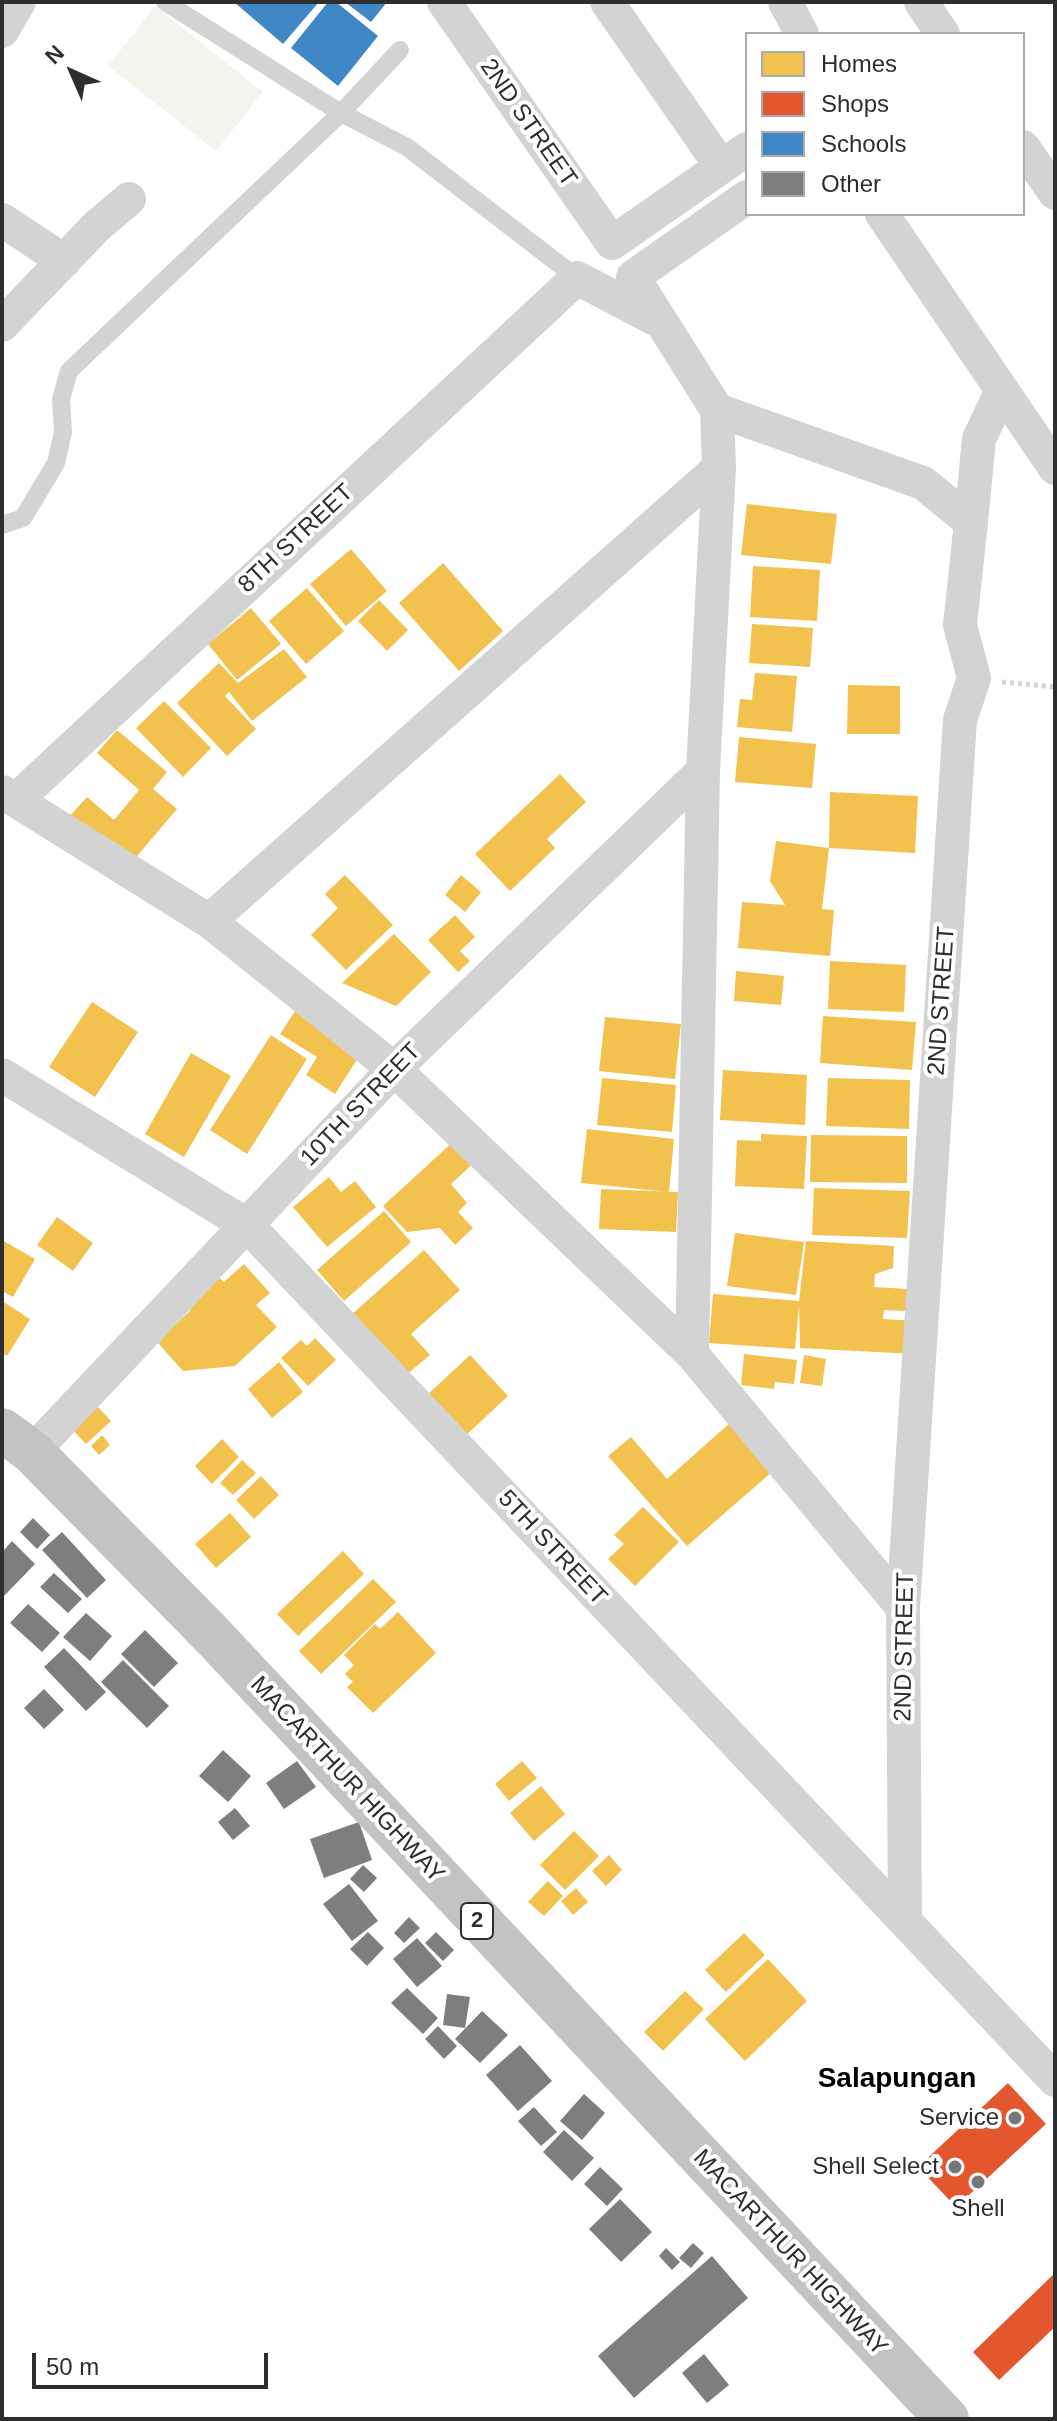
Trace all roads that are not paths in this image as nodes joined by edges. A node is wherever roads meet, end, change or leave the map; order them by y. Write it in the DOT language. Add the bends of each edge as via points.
graph roads {
  1 [pos="19,2"];
  2 [pos="165,2"];
  3 [pos="444,2"];
  4 [pos="607,2"];
  5 [pos="785,2"];
  6 [pos="921,2"];
  7 [pos="2,31"];
  8 [pos="801,32"];
  9 [pos="942,32"];
  10 [pos="400,50"];
  11 [pos="341,113"];
  12 [pos="1025,150"];
  13 [pos="734,157"];
  14 [pos="1055,193"];
  15 [pos="745,198"];
  16 [pos="129,199"];
  17 [pos="883,216"];
  18 [pos="2,220"];
  19 [pos="64,261"];
  20 [pos="577,278"];
  21 [pos="663,323"];
  22 [pos="2,325"];
  23 [pos="1002,390"];
  24 [pos="717,410"];
  25 [pos="719,468"];
  26 [pos="1055,468"];
  27 [pos="971,522"];
  28 [pos="2,525"];
  29 [pos="703,771"];
  30 [pos="9,796"];
  31 [pos="209,921"];
  32 [pos="394,1069"];
  33 [pos="2,1075"];
  34 [pos="247,1225"];
  35 [pos="692,1354"];
  36 [pos="17,1441"];
  37 [pos="903,1608"];
  38 [pos="905,1920"];
  39 [pos="1055,2080"];
  40 [pos="947,2419"];
  1 -- 7 [label="street"];
  2 -- 11 [label="lane"];
  3 -- 13 [label="street, 2ND STREET" via="612,243"];
  4 -- 13 [label="street"];
  5 -- 8 [label="street"];
  6 -- 9 [label="street"];
  10 -- 11 [label="lane"];
  11 -- 20 [label="lane" via="407,147"];
  11 -- 28 [label="lane" via="69,371 61,399 63,432 56,463 23,518"];
  12 -- 14 [label="street"];
  15 -- 21 [label="street" via="633,277"];
  16 -- 19 [label="street"];
  17 -- 23 [label="street"];
  18 -- 19 [label="street"];
  19 -- 22 [label="street"];
  20 -- 21 [label="street"];
  20 -- 30 [label="street, 8TH STREET"];
  21 -- 24 [label="street"];
  23 -- 26 [label="street"];
  23 -- 27 [label="street" via="979,439"];
  24 -- 25 [label="street"];
  24 -- 27 [label="street" via="923,483"];
  25 -- 29 [label="street"];
  25 -- 31 [label="street"];
  27 -- 37 [label="street, 2ND STREET" via="960,625 974,678 960,720"];
  29 -- 32 [label="street, 10TH STREET"];
  29 -- 35 [label="street"];
  30 -- 31 [label="street"];
  31 -- 32 [label="street"];
  32 -- 34 [label="street, 10TH STREET"];
  32 -- 35 [label="street"];
  33 -- 34 [label="street, 5TH STREET"];
  34 -- 36 [label="street, 10TH STREET"];
  34 -- 38 [label="street, 5TH STREET"];
  35 -- 37 [label="street"];
  36 -- 40 [label="highway, MACARTHUR HIGHWAY / 2" via="212,1635"];
  37 -- 38 [label="street, 2ND STREET"];
  38 -- 39 [label="street, 5TH STREET"];
}
